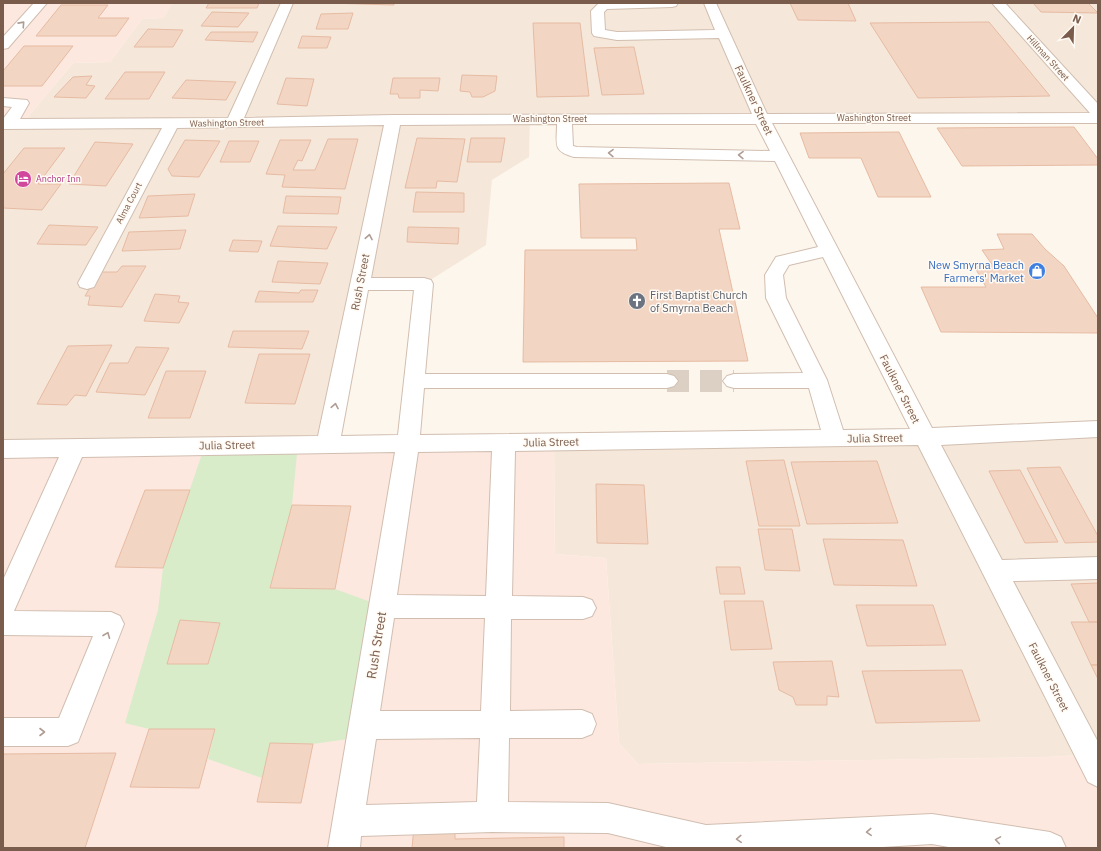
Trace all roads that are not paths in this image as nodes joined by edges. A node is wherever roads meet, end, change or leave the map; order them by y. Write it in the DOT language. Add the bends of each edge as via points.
graph roads {
  1 [pos="41,3"];
  2 [pos="287,3"];
  3 [pos="672,3"];
  4 [pos="710,3"];
  5 [pos="998,3"];
  6 [pos="723,34"];
  7 [pos="3,45"];
  8 [pos="3,102"];
  9 [pos="1098,113"];
  10 [pos="761,118"];
  11 [pos="1098,118"];
  12 [pos="564,119"];
  13 [pos="393,120"];
  14 [pos="172,123"];
  15 [pos="234,123"];
  16 [pos="6,124"];
  17 [pos="780,156"];
  18 [pos="829,250"];
  19 [pos="87,283"];
  20 [pos="360,284"];
  21 [pos="817,380"];
  22 [pos="414,381"];
  23 [pos="667,381"];
  24 [pos="734,381"];
  25 [pos="1098,429"];
  26 [pos="924,437"];
  27 [pos="835,438"];
  28 [pos="504,442"];
  29 [pos="408,443"];
  30 [pos="328,444"];
  31 [pos="75,448"];
  32 [pos="3,449"];
  33 [pos="1098,568"];
  34 [pos="993,571"];
  35 [pos="382,606"];
  36 [pos="498,606"];
  37 [pos="3,608"];
  38 [pos="583,608"];
  39 [pos="3,624"];
  40 [pos="582,724"];
  41 [pos="494,725"];
  42 [pos="364,726"];
  43 [pos="3,732"];
  44 [pos="1098,772"];
  45 [pos="492,817"];
  46 [pos="346,834"];
  47 [pos="706,844"];
  48 [pos="1050,848"];
  7 -- 1 [label="street, one-way"];
  2 -- 15 [label="street"];
  3 -- 6 [label="street" via="604,5 597,11 599,33 617,36"];
  4 -- 6 [label="street, Faulkner Street"];
  5 -- 9 [label="street, Hillman Street"];
  6 -- 10 [label="street, Faulkner Street"];
  8 -- 16 [label="street" via="22,103"];
  10 -- 11 [label="street, Washington Street"];
  10 -- 12 [label="street, Washington Street"];
  10 -- 17 [label="street, Faulkner Street"];
  12 -- 13 [label="street, Washington Street"];
  17 -- 12 [label="street, one-way" via="574,152 565,148"];
  13 -- 15 [label="street, Washington Street"];
  20 -- 13 [label="street, Rush Street, one-way"];
  14 -- 15 [label="street, Washington Street"];
  14 -- 16 [label="street, Washington Street"];
  14 -- 19 [label="street, Alma Court"];
  17 -- 18 [label="street, Faulkner Street"];
  18 -- 21 [label="street" via="782,262 774,276 776,298"];
  18 -- 26 [label="street, Faulkner Street"];
  20 -- 22 [label="street, Rush Street" via="424,284"];
  30 -- 20 [label="street, Rush Street, one-way"];
  21 -- 24 [label="street"];
  21 -- 27 [label="street"];
  22 -- 23 [label="street"];
  22 -- 29 [label="street, Rush Street"];
  25 -- 26 [label="street, Julia Street"];
  26 -- 27 [label="street, Julia Street"];
  26 -- 34 [label="street, Faulkner Street"];
  27 -- 28 [label="street, Julia Street"];
  28 -- 29 [label="street, Julia Street"];
  28 -- 36 [label="street"];
  29 -- 30 [label="street, Julia Street"];
  29 -- 35 [label="street, Rush Street"];
  30 -- 31 [label="street, Julia Street"];
  31 -- 32 [label="street, Julia Street"];
  31 -- 37 [label="street"];
  33 -- 34 [label="street"];
  34 -- 44 [label="street, Faulkner Street"];
  35 -- 36 [label="street"];
  35 -- 42 [label="street, Rush Street"];
  36 -- 38 [label="street"];
  36 -- 41 [label="street"];
  43 -- 39 [label="street, one-way" via="68,732 111,624"];
  40 -- 41 [label="street"];
  41 -- 42 [label="street"];
  41 -- 45 [label="street"];
  42 -- 46 [label="street, Rush Street"];
  45 -- 46 [label="street"];
  45 -- 47 [label="street" via="608,818"];
  48 -- 47 [label="street, one-way" via="932,829"];
}
